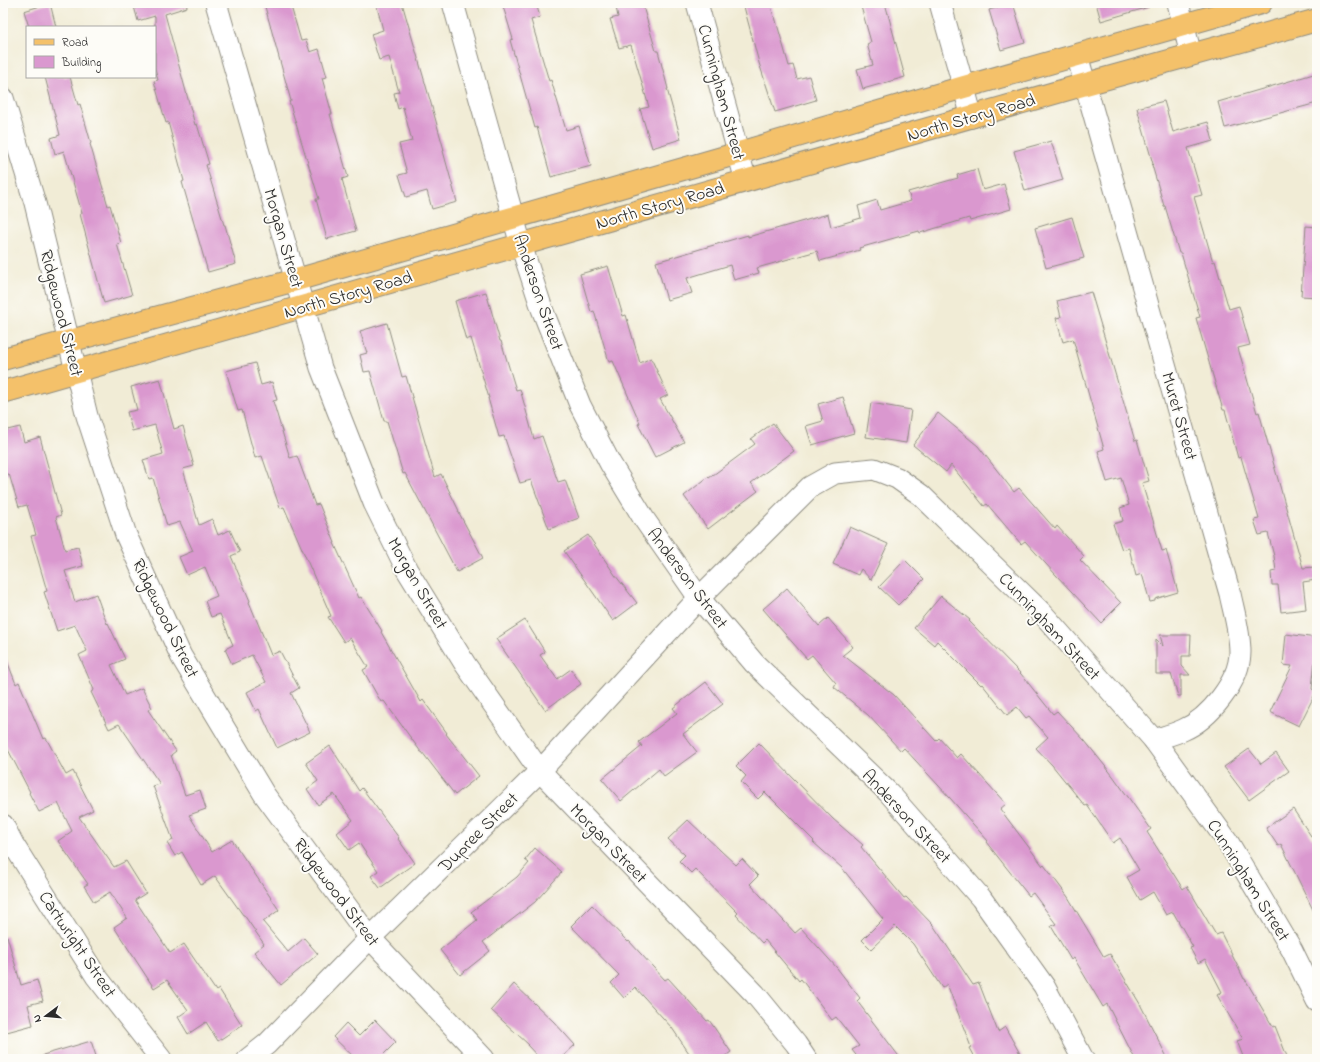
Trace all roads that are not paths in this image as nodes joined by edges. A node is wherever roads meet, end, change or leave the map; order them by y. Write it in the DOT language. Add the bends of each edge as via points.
graph roads {
  1 [pos="216,3"];
  2 [pos="453,3"];
  3 [pos="697,3"];
  4 [pos="940,3"];
  5 [pos="1178,3"];
  6 [pos="1261,3"];
  7 [pos="1317,20"];
  8 [pos="1184,24"];
  9 [pos="1077,55"];
  10 [pos="1191,55"];
  11 [pos="1086,84"];
  12 [pos="964,87"];
  13 [pos="3,98"];
  14 [pos="972,117"];
  15 [pos="739,153"];
  16 [pos="746,181"];
  17 [pos="513,217"];
  18 [pos="522,245"];
  19 [pos="296,280"];
  20 [pos="304,307"];
  21 [pos="68,341"];
  22 [pos="3,359"];
  23 [pos="76,371"];
  24 [pos="3,392"];
  25 [pos="699,598"];
  26 [pos="1154,740"];
  27 [pos="540,770"];
  28 [pos="3,824"];
  29 [pos="370,938"];
  30 [pos="1317,1001"];
  31 [pos="161,1059"];
  32 [pos="248,1059"];
  33 [pos="484,1059"];
  34 [pos="806,1059"];
  35 [pos="1083,1059"];
  1 -- 19 [label="street, Morgan Street"];
  2 -- 17 [label="street, Anderson Street"];
  3 -- 15 [label="street, Cunningham Street"];
  4 -- 12 [label="street"];
  5 -- 8 [label="street"];
  6 -- 8 [label="main road, North Story Road"];
  7 -- 10 [label="main road, North Story Road"];
  8 -- 9 [label="main road, North Story Road"];
  8 -- 10 [label="street"];
  9 -- 11 [label="street, Muret Street"];
  9 -- 12 [label="main road, North Story Road"];
  10 -- 11 [label="main road, North Story Road"];
  11 -- 14 [label="main road, North Story Road"];
  11 -- 26 [label="street, Muret Street" via="1238,630 1240,652 1235,674 1221,698 1205,717 1184,730"];
  12 -- 14 [label="street"];
  12 -- 15 [label="main road, North Story Road"];
  13 -- 21 [label="street, Ridgewood Street" via="35,203"];
  14 -- 16 [label="main road, North Story Road"];
  15 -- 16 [label="street, Cunningham Street"];
  15 -- 17 [label="main road, North Story Road"];
  16 -- 18 [label="main road, North Story Road"];
  17 -- 18 [label="street, Anderson Street"];
  17 -- 19 [label="main road, North Story Road"];
  18 -- 20 [label="main road, North Story Road"];
  18 -- 25 [label="street, Anderson Street" via="542,309 580,405 610,463 644,519"];
  19 -- 20 [label="street, Morgan Street"];
  19 -- 21 [label="main road, North Story Road"];
  20 -- 23 [label="main road, North Story Road"];
  20 -- 27 [label="street, Morgan Street" via="321,368 374,503 408,570 465,664"];
  21 -- 22 [label="main road, North Story Road"];
  21 -- 23 [label="street, Ridgewood Street"];
  23 -- 24 [label="main road, North Story Road"];
  23 -- 29 [label="street, Ridgewood Street" via="87,416 126,535 181,656 264,794"];
  25 -- 26 [label="street, Cunningham Street" via="810,487 835,473 874,469 897,478 927,500 1042,613"];
  25 -- 27 [label="street, Dupree Street"];
  25 -- 35 [label="street, Anderson Street" via="754,662 889,793 981,898 1044,986"];
  26 -- 30 [label="street, Cunningham Street" via="1228,842 1292,950"];
  27 -- 29 [label="street, Dupree Street"];
  27 -- 34 [label="street, Morgan Street" via="755,994"];
  28 -- 31 [label="street, Cartwright Street" via="96,976"];
  29 -- 32 [label="street, Dupree Street" via="267,1044"];
  29 -- 33 [label="street, Ridgewood Street"];
}
